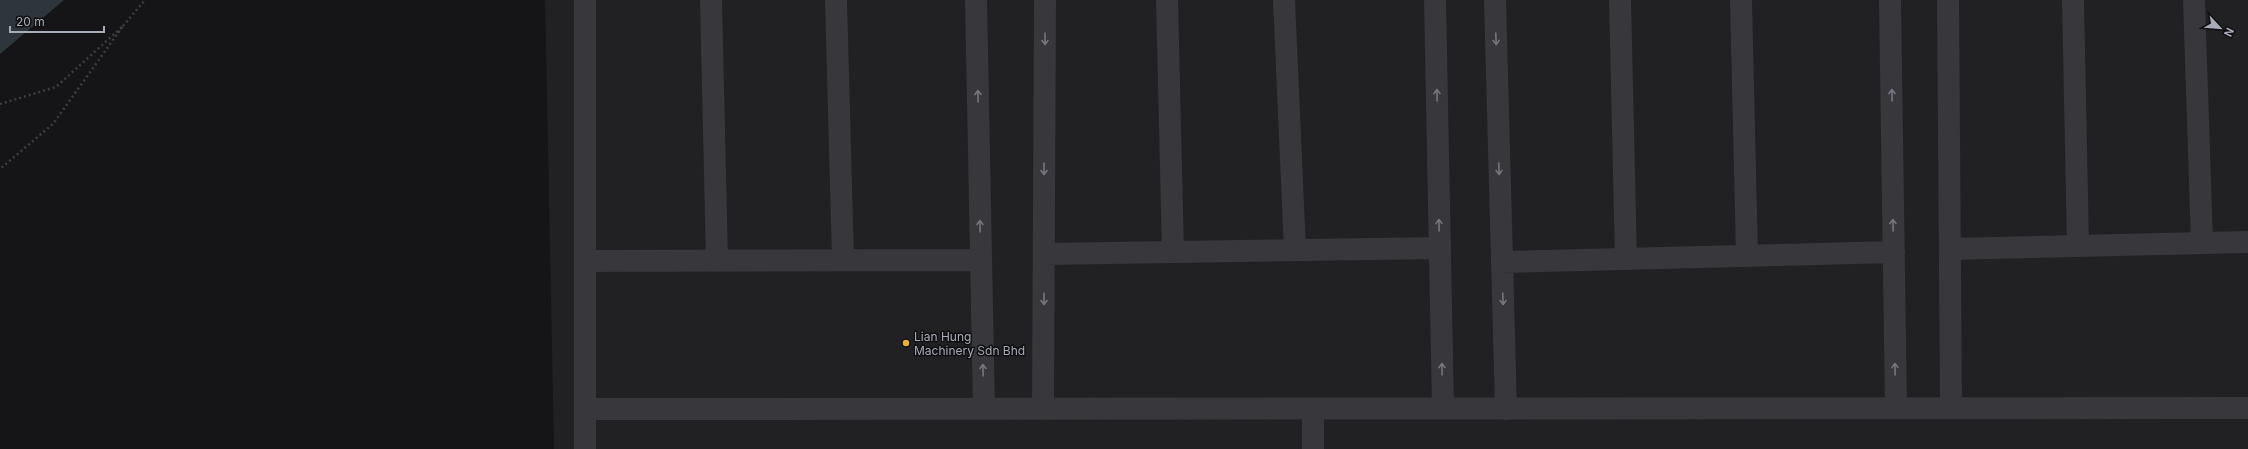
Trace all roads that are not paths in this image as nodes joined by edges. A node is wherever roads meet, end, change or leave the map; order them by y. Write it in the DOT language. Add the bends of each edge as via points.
graph roads {
  1 [pos="585,0"];
  2 [pos="711,0"];
  3 [pos="836,0"];
  4 [pos="976,0"];
  5 [pos="1045,0"];
  6 [pos="1167,0"];
  7 [pos="1284,0"];
  8 [pos="1435,0"];
  9 [pos="1495,0"];
  10 [pos="1620,0"];
  11 [pos="1741,0"];
  12 [pos="1890,0"];
  13 [pos="1948,0"];
  14 [pos="2073,0"];
  15 [pos="2194,0"];
  16 [pos="2248,242"];
  17 [pos="2202,243"];
  18 [pos="2078,246"];
  19 [pos="1440,248"];
  20 [pos="1950,248"];
  21 [pos="1296,250"];
  22 [pos="1173,252"];
  23 [pos="1894,252"];
  24 [pos="1044,254"];
  25 [pos="1747,256"];
  26 [pos="1626,259"];
  27 [pos="843,260"];
  28 [pos="981,260"];
  29 [pos="585,261"];
  30 [pos="717,261"];
  31 [pos="1502,262"];
  32 [pos="1443,408"];
  33 [pos="1506,408"];
  34 [pos="1896,408"];
  35 [pos="1951,408"];
  36 [pos="2248,408"];
  37 [pos="585,409"];
  38 [pos="984,409"];
  39 [pos="1043,409"];
  40 [pos="1313,409"];
  41 [pos="585,449"];
  42 [pos="1313,449"];
  1 -- 29 [label="street"];
  2 -- 30 [label="street"];
  3 -- 27 [label="street"];
  28 -- 4 [label="street, one-way"];
  5 -- 24 [label="street, one-way"];
  6 -- 22 [label="street"];
  7 -- 21 [label="street"];
  19 -- 8 [label="street, one-way"];
  9 -- 31 [label="street, one-way"];
  10 -- 26 [label="street"];
  11 -- 25 [label="street"];
  23 -- 12 [label="street, one-way"];
  13 -- 20 [label="street"];
  14 -- 18 [label="street"];
  15 -- 17 [label="street"];
  16 -- 17 [label="street"];
  17 -- 18 [label="street"];
  18 -- 20 [label="street"];
  19 -- 21 [label="street"];
  32 -- 19 [label="street, one-way"];
  20 -- 35 [label="street"];
  21 -- 22 [label="street"];
  22 -- 24 [label="street"];
  23 -- 25 [label="street"];
  34 -- 23 [label="street, one-way"];
  24 -- 39 [label="street, one-way"];
  25 -- 26 [label="street"];
  26 -- 31 [label="street"];
  27 -- 28 [label="street"];
  27 -- 30 [label="street"];
  38 -- 28 [label="street, one-way"];
  29 -- 30 [label="street"];
  29 -- 37 [label="street"];
  31 -- 33 [label="street, one-way"];
  32 -- 33 [label="street"];
  32 -- 40 [label="street"];
  33 -- 34 [label="street"];
  34 -- 35 [label="street"];
  35 -- 36 [label="street"];
  37 -- 38 [label="street"];
  37 -- 41 [label="street"];
  38 -- 39 [label="street"];
  39 -- 40 [label="street"];
  40 -- 42 [label="street"];
}
